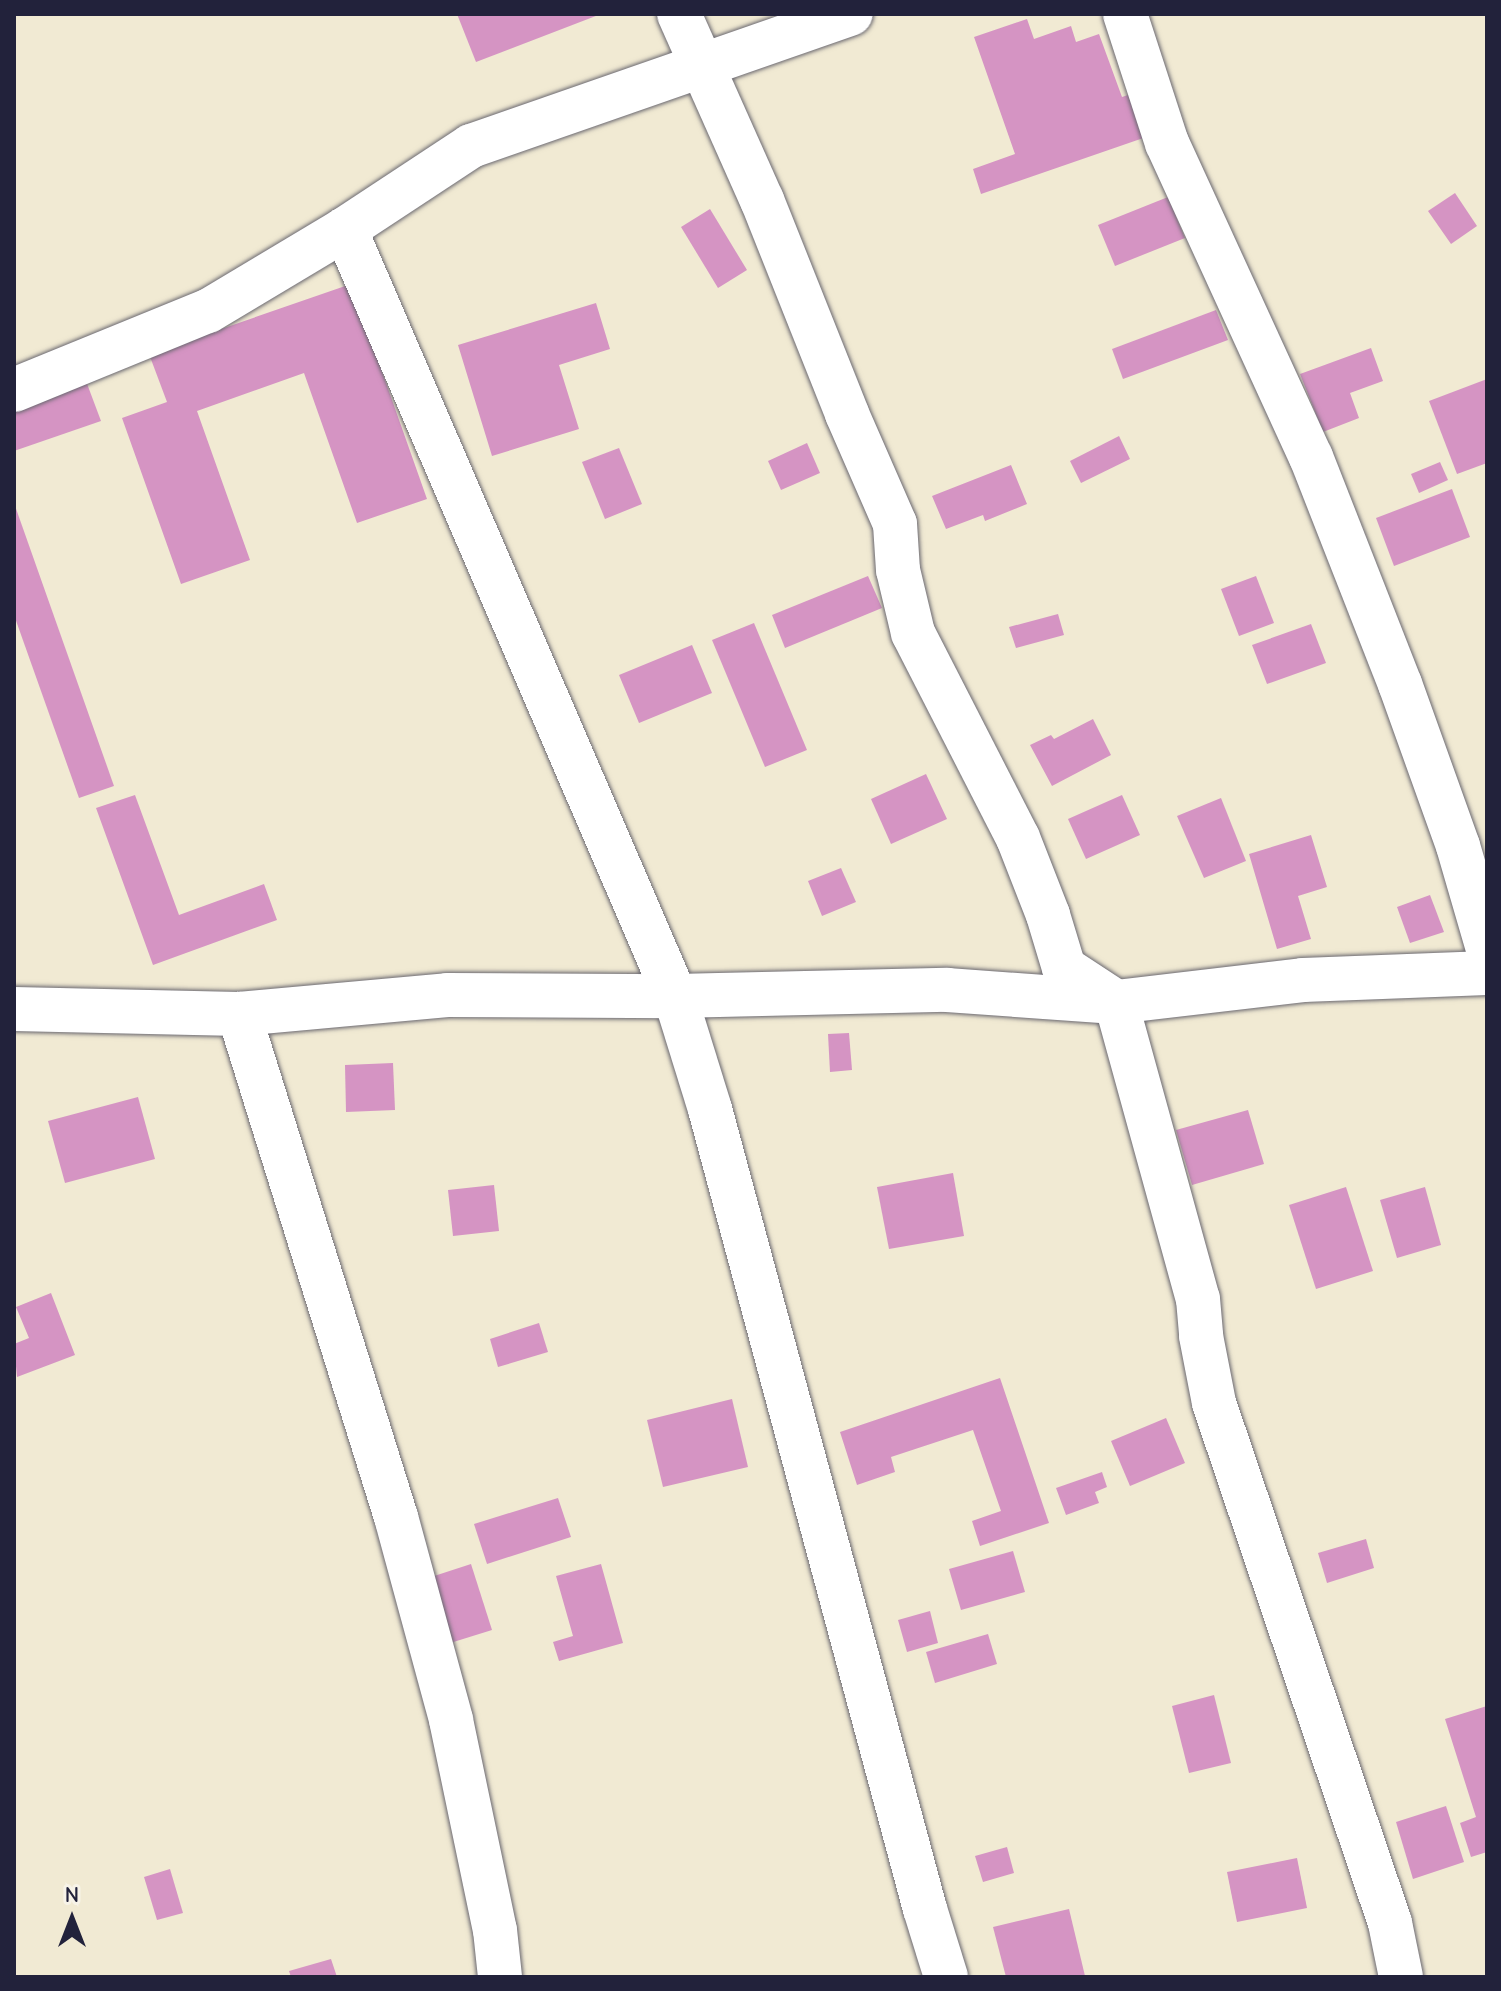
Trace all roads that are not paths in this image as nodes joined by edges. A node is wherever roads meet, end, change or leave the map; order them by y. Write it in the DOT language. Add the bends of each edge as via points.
graph roads {
  1 [pos="679,14"];
  2 [pos="851,14"];
  3 [pos="1125,14"];
  4 [pos="700,67"];
  5 [pos="345,229"];
  6 [pos="14,390"];
  7 [pos="1487,946"];
  8 [pos="1487,973"];
  9 [pos="675,996"];
  10 [pos="1116,1002"];
  11 [pos="14,1009"];
  12 [pos="239,1014"];
  13 [pos="500,1977"];
  14 [pos="946,1977"];
  15 [pos="1401,1977"];
  1 -- 4 [label="street"];
  2 -- 4 [label="street"];
  3 -- 7 [label="street" via="1167,143 1311,457 1400,684"];
  4 -- 5 [label="street" via="471,146"];
  4 -- 10 [label="street" via="768,215 895,524 898,570 913,633 1018,838 1064,968"];
  5 -- 6 [label="street" via="208,311"];
  5 -- 9 [label="street"];
  8 -- 10 [label="street" via="1303,980"];
  9 -- 10 [label="street" via="947,990"];
  9 -- 12 [label="street" via="447,995"];
  9 -- 14 [label="street" via="715,1124"];
  10 -- 15 [label="street" via="1198,1299 1214,1403 1390,1923"];
  11 -- 12 [label="street"];
  12 -- 13 [label="street" via="404,1546 451,1720"];
}
